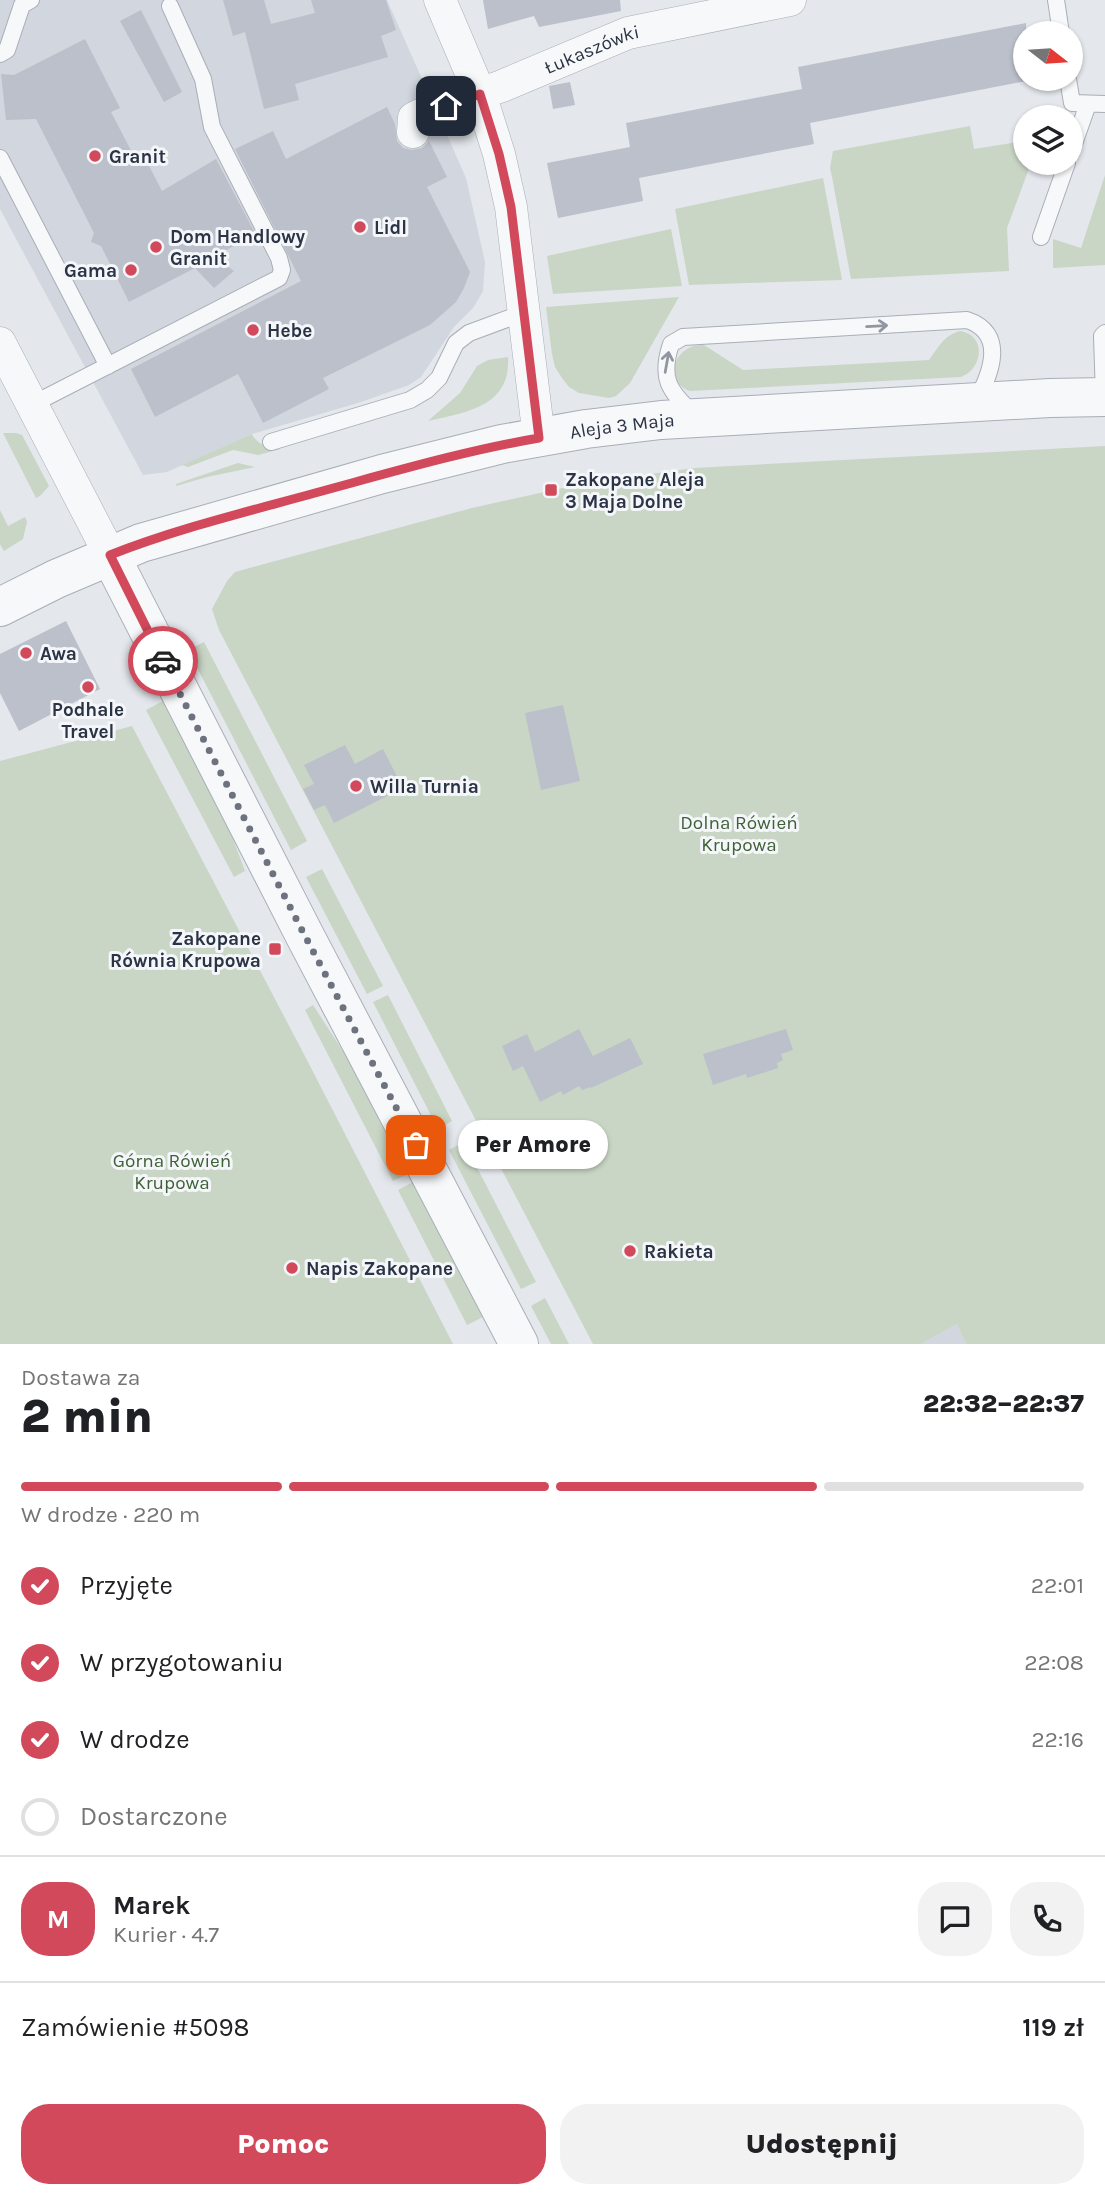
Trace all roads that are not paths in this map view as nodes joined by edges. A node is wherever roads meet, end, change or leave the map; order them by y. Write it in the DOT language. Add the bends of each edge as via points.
graph roads {
  1 [pos="440,0"];
  2 [pos="790,0"];
  3 [pos="1056,0"];
  4 [pos="24,2"];
  5 [pos="170,6"];
  6 [pos="1059,21"];
  7 [pos="0,54"];
  8 [pos="1070,91"];
  9 [pos="480,94"];
  10 [pos="1088,104"];
  11 [pos="1105,104"];
  12 [pos="1083,118"];
  13 [pos="413,132"];
  14 [pos="0,158"];
  15 [pos="1063,175"];
  16 [pos="1041,237"];
  17 [pos="523,313"];
  18 [pos="1105,332"];
  19 [pos="0,343"];
  20 [pos="108,366"];
  21 [pos="1104,397"];
  22 [pos="975,403"];
  23 [pos="33,404"];
  24 [pos="698,417"];
  25 [pos="539,438"];
  26 [pos="271,442"];
  27 [pos="110,555"];
  28 [pos="0,607"];
  29 [pos="519,1344"];
  1 -- 9 [label="street"];
  2 -- 9 [label="street, Łukaszówki" via="628,33"];
  3 -- 6 [label="lane"];
  4 -- 7 [label="lane" via="7,50"];
  5 -- 20 [label="lane" via="203,79 212,127 282,270 279,278"];
  8 -- 10 [label="lane" via="1072,103"];
  9 -- 13 [label="street, Łukaszówki" via="414,118"];
  9 -- 17 [label="street" via="511,207"];
  10 -- 11 [label="lane"];
  10 -- 12 [label="lane"];
  14 -- 20 [label="lane"];
  15 -- 16 [label="lane"];
  17 -- 25 [label="street"];
  17 -- 26 [label="lane" via="469,332 456,343 439,378 410,400"];
  18 -- 21 [label="lane"];
  19 -- 23 [label="street"];
  20 -- 23 [label="lane"];
  21 -- 22 [label="street, Aleja 3 Maja"];
  22 -- 24 [label="street, Aleja 3 Maja"];
  24 -- 22 [label="lane, one-way" via="671,392 665,374 671,344 683,337 967,320 981,325 991,338 992,366"];
  23 -- 27 [label="street"];
  24 -- 25 [label="street, Aleja 3 Maja"];
  25 -- 27 [label="street, Aleja 3 Maja" via="382,474 177,531"];
  27 -- 28 [label="street, Aleja 3 Maja"];
  27 -- 29 [label="street"];
}
